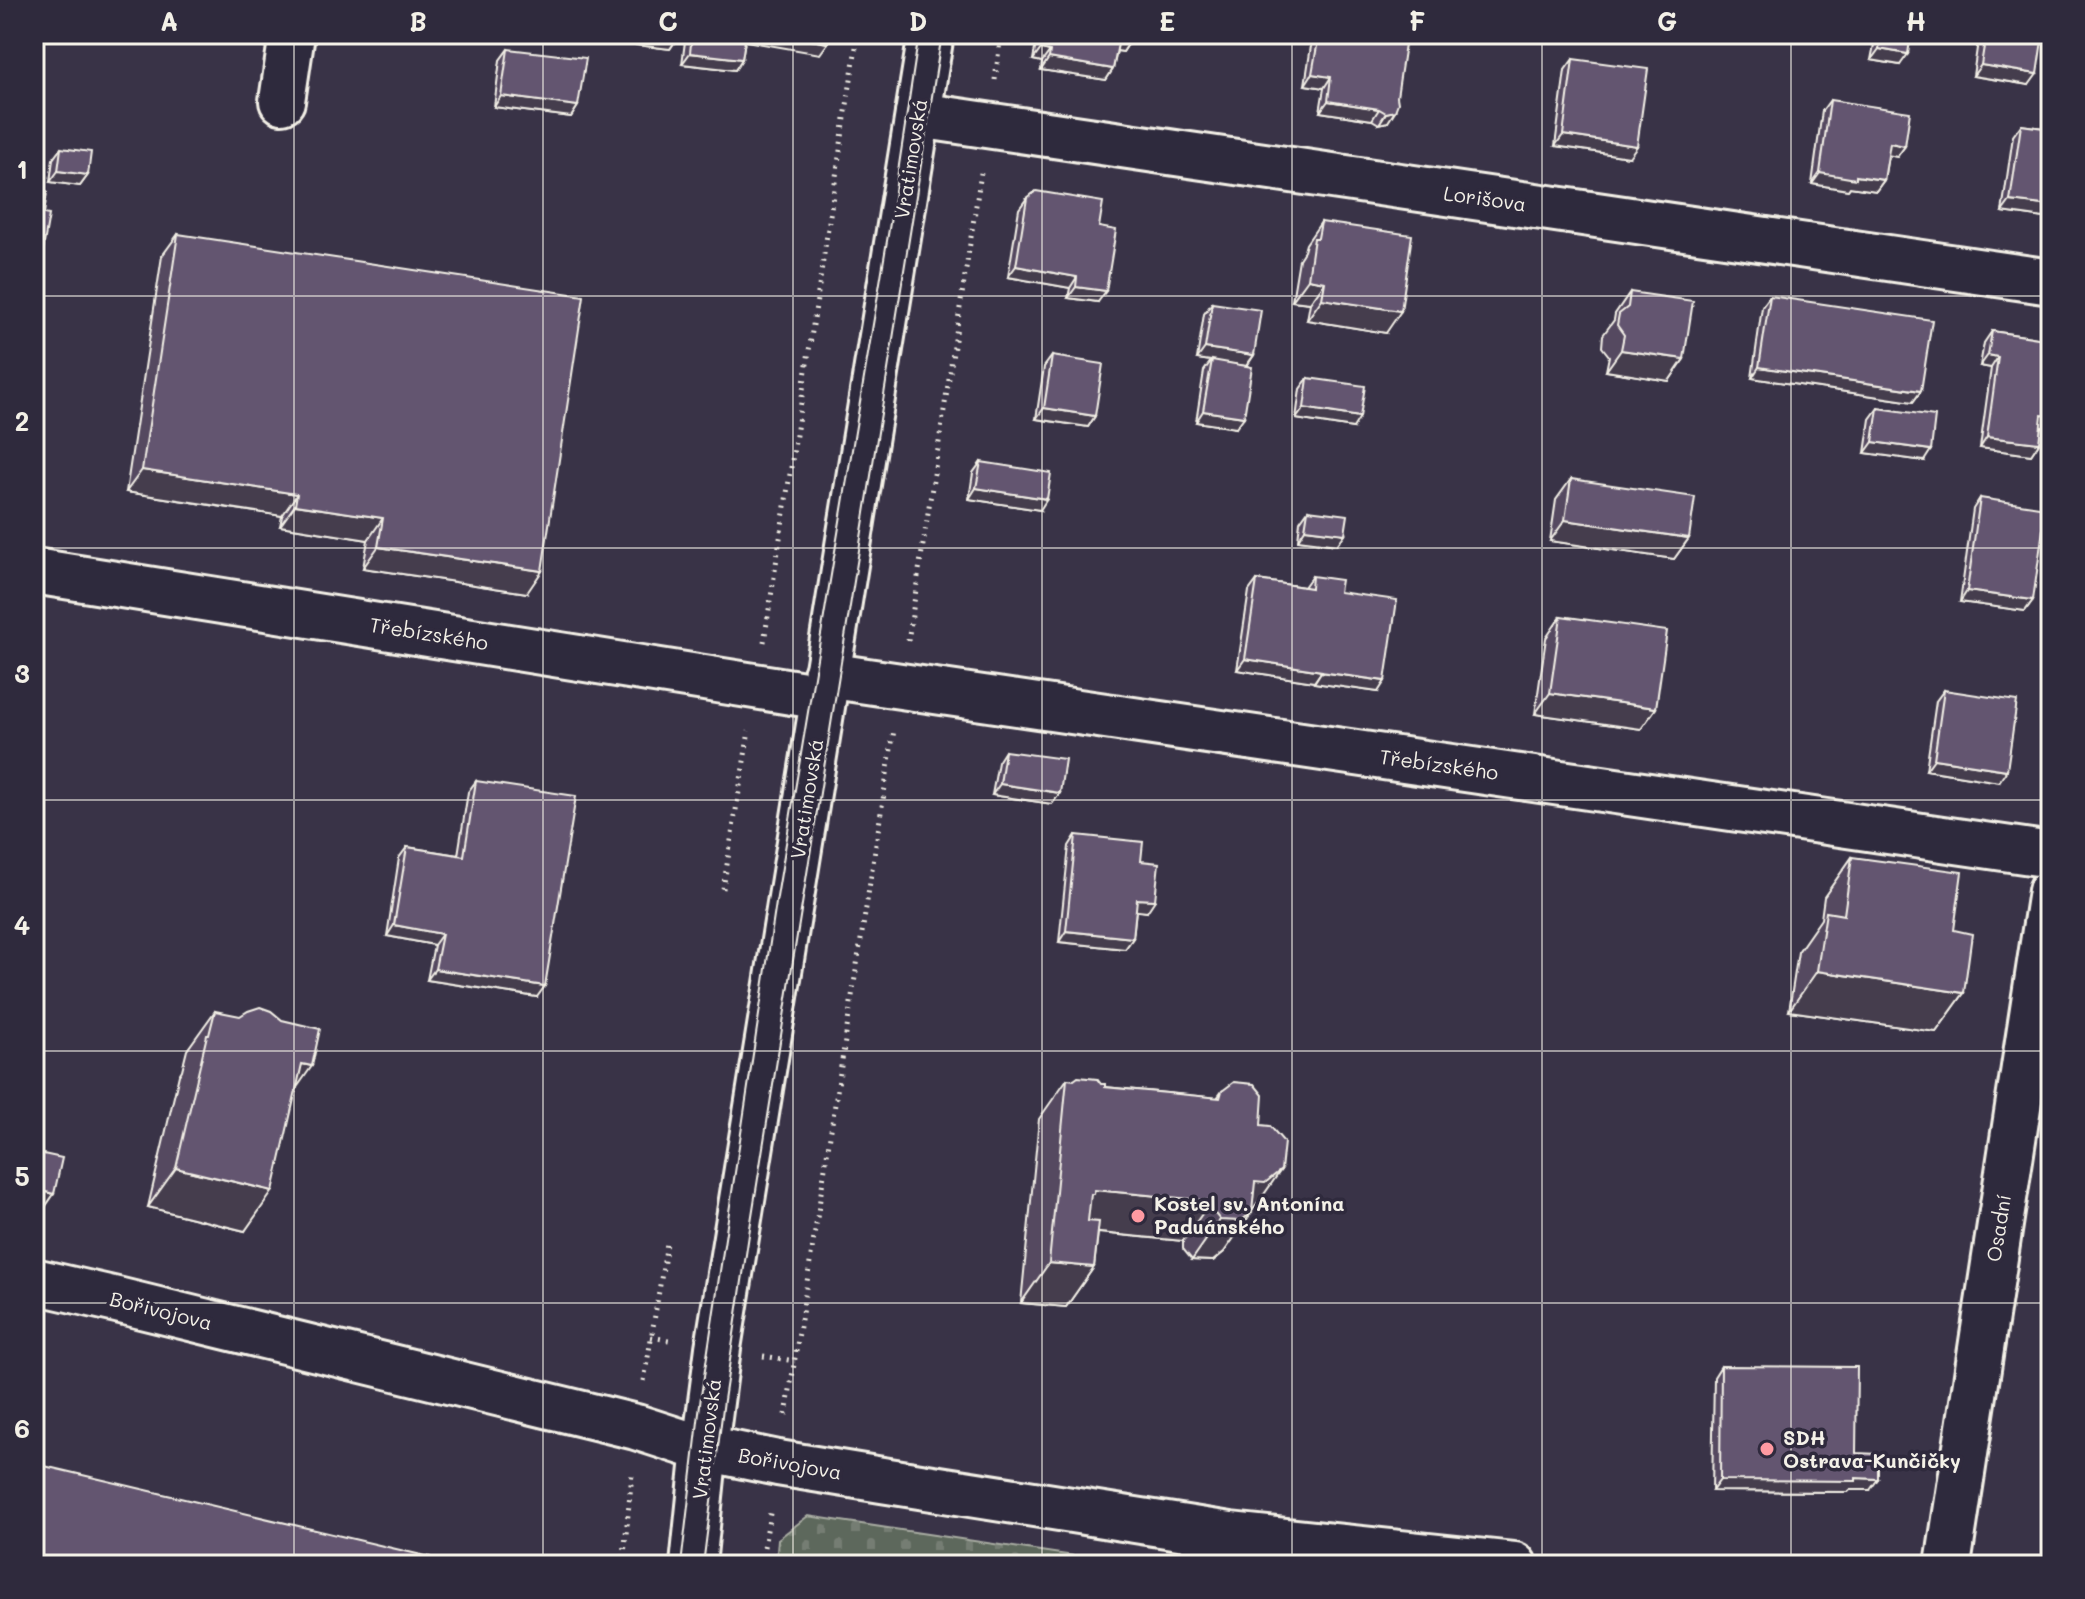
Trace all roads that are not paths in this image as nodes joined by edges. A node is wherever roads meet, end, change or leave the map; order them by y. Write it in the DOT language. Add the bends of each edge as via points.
graph roads {
  1 [pos="292,34"];
  2 [pos="931,34"];
  3 [pos="282,101"];
  4 [pos="918,115"];
  5 [pos="2051,282"];
  6 [pos="34,571"];
  7 [pos="825,686"];
  8 [pos="2051,855"];
  9 [pos="2051,891"];
  10 [pos="34,1281"];
  11 [pos="705,1448"];
  12 [pos="693,1565"];
  13 [pos="1514,1565"];
  14 [pos="1948,1565"];
  1 -- 3 [label="street"];
  2 -- 4 [label="street, Vratimovská"];
  4 -- 5 [label="street, Lorišova"];
  4 -- 7 [label="street, Vratimovská"];
  6 -- 7 [label="street, Třebízského" via="757,686"];
  7 -- 8 [label="street, Třebízského" via="901,686"];
  7 -- 11 [label="street, Vratimovská"];
  9 -- 14 [label="street, Osadní"];
  10 -- 11 [label="street, Bořivojova"];
  11 -- 12 [label="street, Vratimovská"];
  11 -- 13 [label="street, Bořivojova" via="1230,1535"];
}
